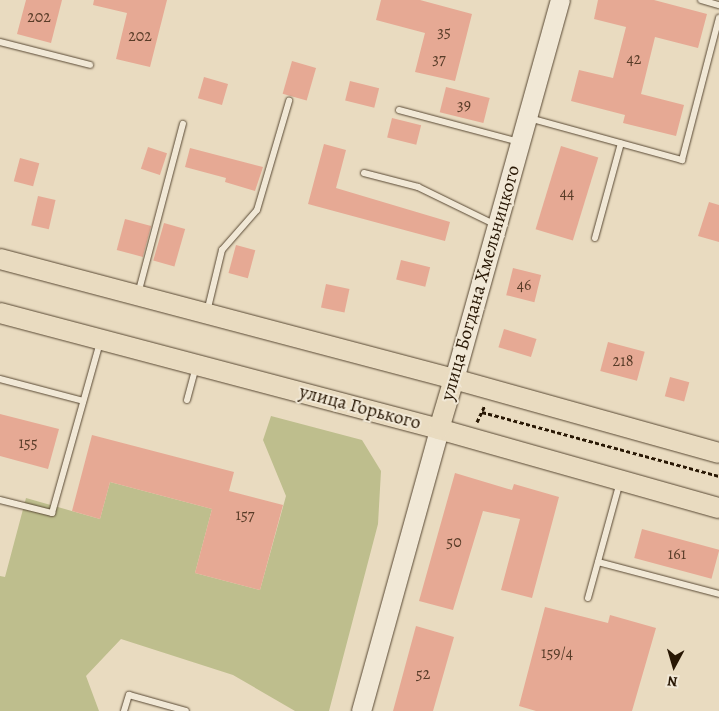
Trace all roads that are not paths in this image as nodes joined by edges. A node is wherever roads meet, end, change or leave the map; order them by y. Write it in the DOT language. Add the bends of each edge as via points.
graph roads {
  1 [pos="558,0"];
  2 [pos="701,0"];
  3 [pos="719,5"];
  4 [pos="719,18"];
  5 [pos="0,42"];
  6 [pos="90,65"];
  7 [pos="289,101"];
  8 [pos="399,110"];
  9 [pos="527,118"];
  10 [pos="183,124"];
  11 [pos="520,142"];
  12 [pos="621,143"];
  13 [pos="364,172"];
  14 [pos="497,226"];
  15 [pos="595,238"];
  16 [pos="0,259"];
  17 [pos="138,295"];
  18 [pos="0,313"];
  19 [pos="206,314"];
  20 [pos="100,340"];
  21 [pos="196,365"];
  22 [pos="0,379"];
  23 [pos="454,379"];
  24 [pos="187,400"];
  25 [pos="83,401"];
  26 [pos="439,429"];
  27 [pos="719,453"];
  28 [pos="620,481"];
  29 [pos="0,500"];
  30 [pos="719,508"];
  31 [pos="598,562"];
  32 [pos="719,594"];
  33 [pos="588,598"];
  34 [pos="124,711"];
  35 [pos="186,711"];
  36 [pos="361,711"];
  1 -- 9 [label="street, улица Богдана Хмельницкого"];
  2 -- 3 [label="lane"];
  4 -- 12 [label="lane" via="682,160"];
  5 -- 6 [label="lane"];
  7 -- 19 [label="lane" via="257,210 222,250"];
  8 -- 11 [label="lane"];
  9 -- 11 [label="street, улица Богдана Хмельницкого"];
  9 -- 12 [label="lane"];
  10 -- 17 [label="lane"];
  11 -- 14 [label="street, улица Богдана Хмельницкого"];
  12 -- 15 [label="lane"];
  13 -- 14 [label="lane" via="418,187"];
  14 -- 23 [label="street, улица Богдана Хмельницкого"];
  16 -- 17 [label="main road"];
  17 -- 19 [label="main road"];
  18 -- 20 [label="main road, улица Горького"];
  19 -- 23 [label="main road"];
  20 -- 21 [label="main road, улица Горького"];
  20 -- 25 [label="lane"];
  21 -- 24 [label="lane"];
  21 -- 26 [label="main road, улица Горького"];
  22 -- 25 [label="lane"];
  23 -- 26 [label="main road, улица Богдана Хмельницкого"];
  23 -- 27 [label="main road"];
  25 -- 29 [label="lane" via="52,513"];
  26 -- 28 [label="main road, улица Горького"];
  26 -- 36 [label="street, улица Богдана Хмельницкого"];
  28 -- 30 [label="main road, улица Горького"];
  28 -- 31 [label="lane"];
  31 -- 32 [label="lane"];
  31 -- 33 [label="lane"];
  34 -- 35 [label="lane" via="128,695"];
}
